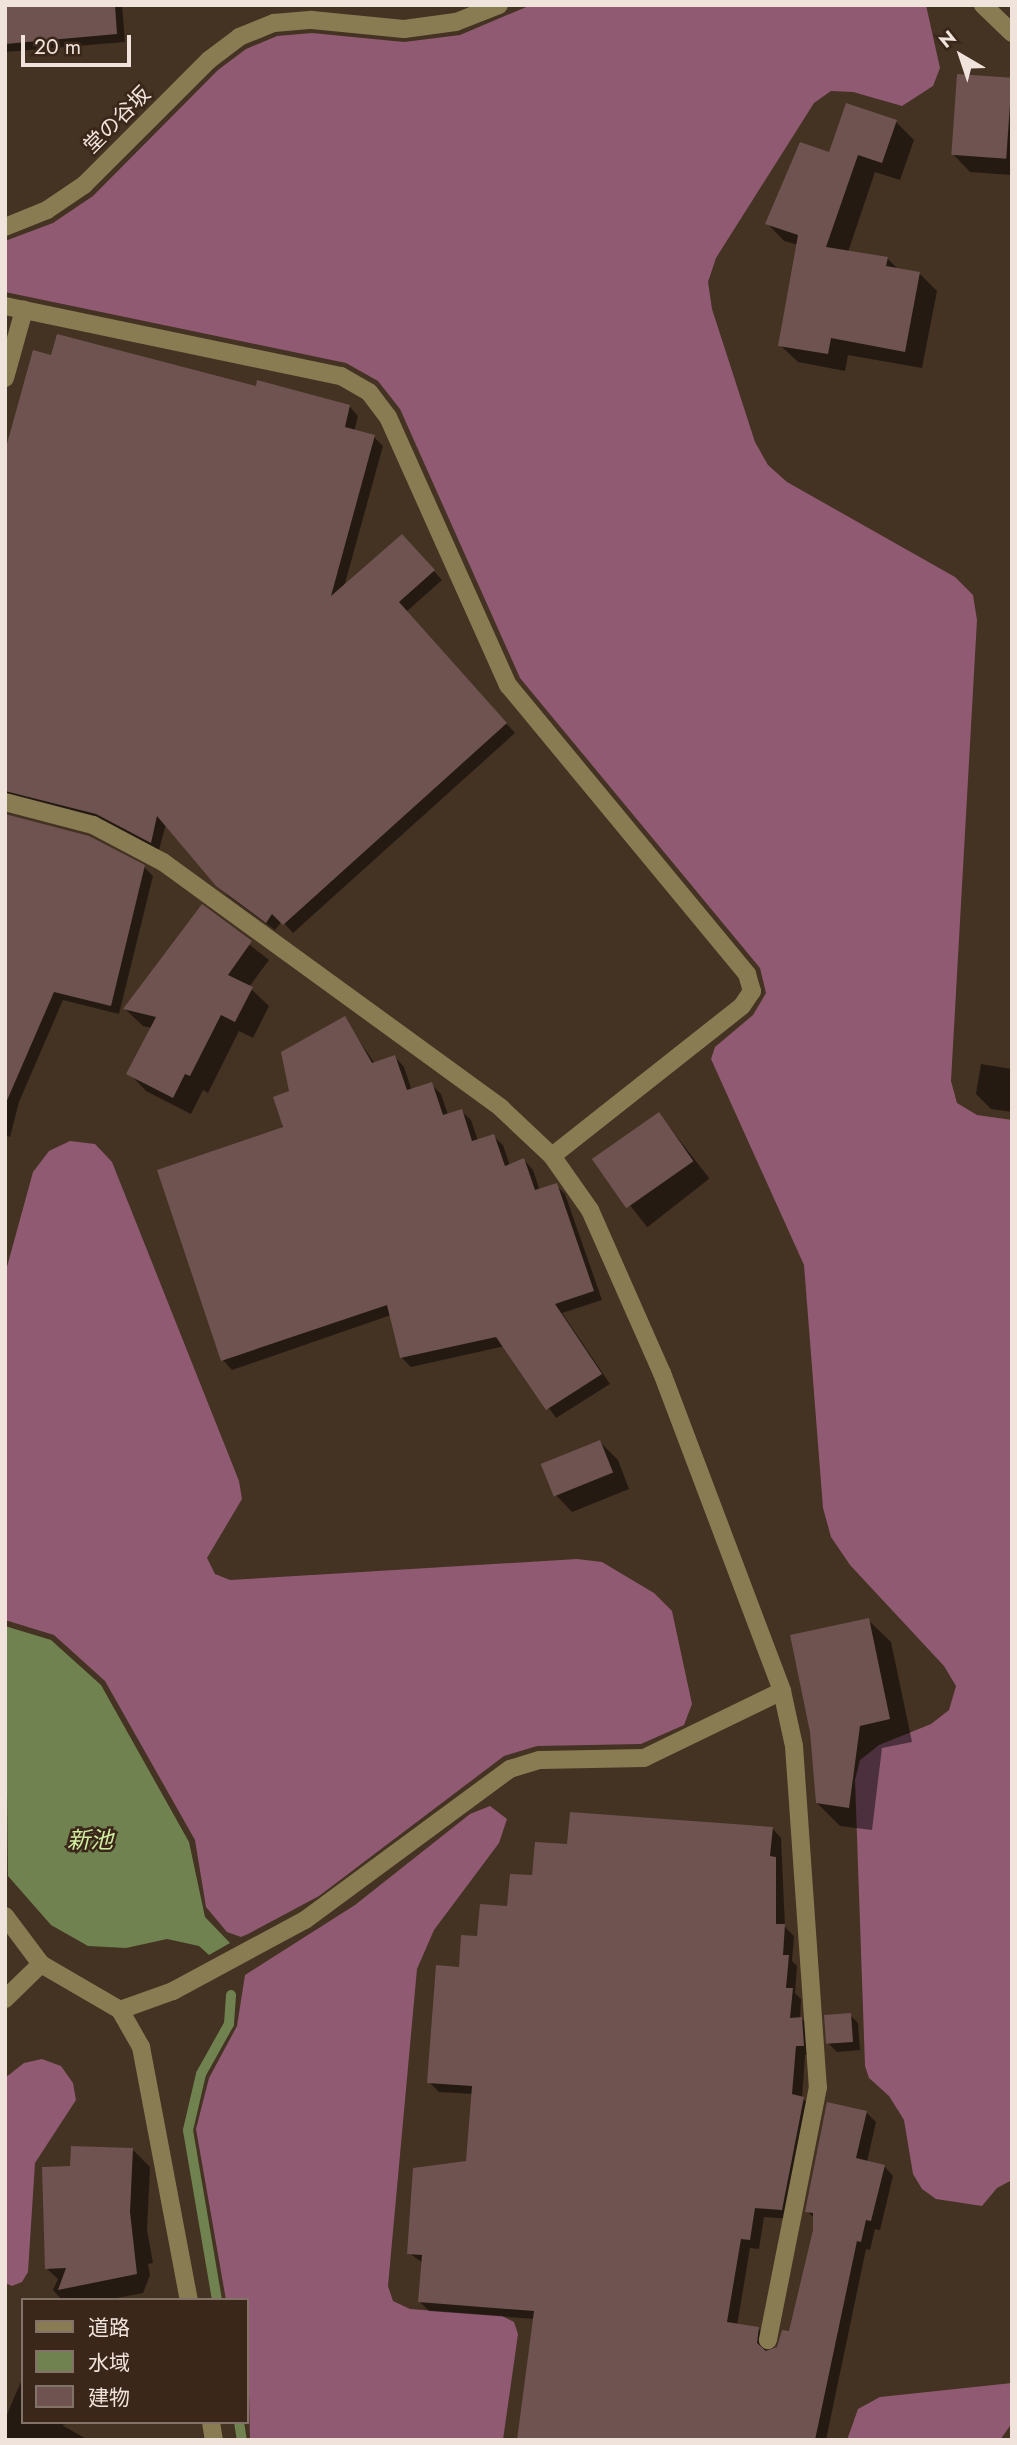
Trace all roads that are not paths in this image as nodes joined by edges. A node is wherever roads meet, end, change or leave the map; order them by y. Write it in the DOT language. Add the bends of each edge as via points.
graph roads {
  1 [pos="499,5"];
  2 [pos="983,5"];
  3 [pos="1012,33"];
  4 [pos="5,227"];
  5 [pos="5,306"];
  6 [pos="23,310"];
  7 [pos="5,377"];
  8 [pos="5,802"];
  9 [pos="552,1156"];
  10 [pos="782,1691"];
  11 [pos="5,1916"];
  12 [pos="41,1964"];
  13 [pos="5,1999"];
  14 [pos="120,2010"];
  15 [pos="189,2298"];
  16 [pos="768,2340"];
  1 -- 4 [label="street, 堂の谷坂" via="456,22 404,29 312,20 274,23 239,37 209,60 85,186 47,210"];
  2 -- 3 [label="street"];
  5 -- 6 [label="street"];
  6 -- 7 [label="street"];
  6 -- 9 [label="street" via="341,376 369,392 388,417 508,685 747,974 752,991 742,1006"];
  8 -- 9 [label="street" via="93,825 141,847 501,1108"];
  9 -- 10 [label="street" via="590,1210 662,1373"];
  10 -- 14 [label="street" via="644,1758 540,1760 510,1769 305,1920 173,1991"];
  10 -- 16 [label="street" via="794,1746 818,2087"];
  11 -- 12 [label="street"];
  12 -- 13 [label="street"];
  12 -- 14 [label="street"];
  14 -- 15 [label="street" via="141,2048 152,2089"];
}
